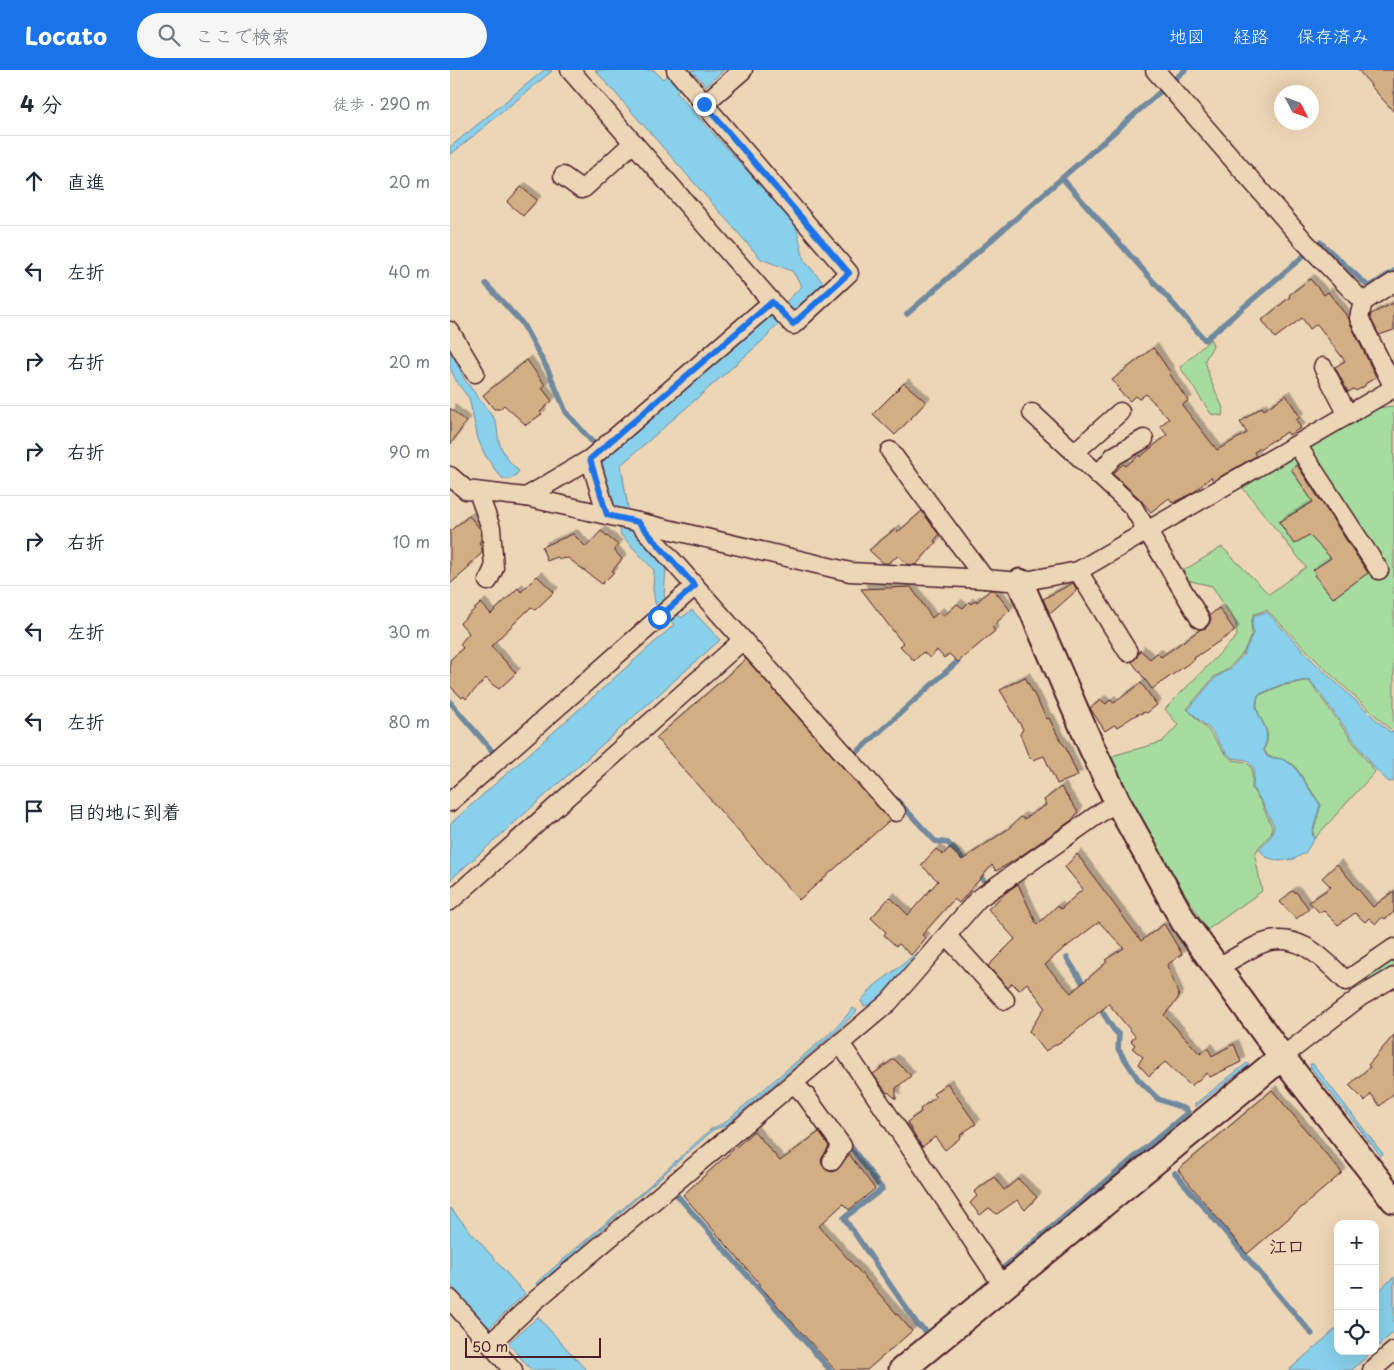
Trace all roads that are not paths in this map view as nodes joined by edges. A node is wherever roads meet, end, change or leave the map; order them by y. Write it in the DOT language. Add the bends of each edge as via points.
graph roads {
  1 [pos="570,70"];
  2 [pos="676,70"];
  3 [pos="743,70"];
  4 [pos="1154,70"];
  5 [pos="704,104"];
  6 [pos="633,143"];
  7 [pos="563,176"];
  8 [pos="1394,282"];
  9 [pos="772,302"];
  10 [pos="1363,302"];
  11 [pos="450,331"];
  12 [pos="1323,367"];
  13 [pos="475,374"];
  14 [pos="1394,388"];
  15 [pos="1120,412"];
  16 [pos="1032,413"];
  17 [pos="1348,415"];
  18 [pos="1144,439"];
  19 [pos="1297,445"];
  20 [pos="890,451"];
  21 [pos="1074,452"];
  22 [pos="590,459"];
  23 [pos="1098,475"];
  24 [pos="450,476"];
  25 [pos="478,492"];
  26 [pos="526,497"];
  27 [pos="607,515"];
  28 [pos="638,522"];
  29 [pos="1148,530"];
  30 [pos="1379,570"];
  31 [pos="1078,571"];
  32 [pos="985,578"];
  33 [pos="488,581"];
  34 [pos="1020,582"];
  35 [pos="695,586"];
  36 [pos="1200,619"];
  37 [pos="743,640"];
  38 [pos="1128,652"];
  39 [pos="1117,801"];
  40 [pos="450,802"];
  41 [pos="896,812"];
  42 [pos="450,901"];
  43 [pos="946,936"];
  44 [pos="1394,948"];
  45 [pos="1217,968"];
  46 [pos="1394,976"];
  47 [pos="1005,1000"];
  48 [pos="840,1043"];
  49 [pos="1282,1057"];
  50 [pos="793,1083"];
  51 [pos="832,1161"];
  52 [pos="1394,1200"];
  53 [pos="1003,1286"];
  54 [pos="450,1300"];
  55 [pos="493,1342"];
  56 [pos="1394,1350"];
  57 [pos="513,1370"];
  58 [pos="902,1370"];
  59 [pos="1372,1370"];
  1 -- 6 [label="street"];
  2 -- 5 [label="street"];
  3 -- 5 [label="street"];
  4 -- 10 [label="street" via="1305,242"];
  5 -- 9 [label="street" via="849,273 793,324"];
  6 -- 7 [label="street" via="584,188"];
  6 -- 9 [label="street"];
  8 -- 10 [label="street"];
  9 -- 22 [label="street"];
  10 -- 14 [label="street" via="1359,318"];
  11 -- 13 [label="street"];
  12 -- 17 [label="street"];
  14 -- 17 [label="street"];
  15 -- 21 [label="street"];
  16 -- 21 [label="street"];
  17 -- 19 [label="street"];
  18 -- 23 [label="street" via="1114,456"];
  19 -- 29 [label="street"];
  19 -- 30 [label="street"];
  20 -- 32 [label="street"];
  21 -- 23 [label="street"];
  22 -- 26 [label="street"];
  22 -- 27 [label="street"];
  23 -- 29 [label="street" via="1133,507"];
  24 -- 25 [label="street" via="466,490"];
  25 -- 26 [label="street"];
  25 -- 33 [label="street" via="491,528 494,568"];
  26 -- 27 [label="street"];
  27 -- 28 [label="street"];
  28 -- 32 [label="street" via="850,572"];
  28 -- 35 [label="street"];
  29 -- 31 [label="street"];
  29 -- 36 [label="street"];
  31 -- 34 [label="street"];
  31 -- 38 [label="street"];
  32 -- 34 [label="street"];
  34 -- 39 [label="street"];
  35 -- 37 [label="street"];
  35 -- 40 [label="street"];
  37 -- 41 [label="street"];
  37 -- 42 [label="street"];
  39 -- 43 [label="street" via="978,899"];
  39 -- 45 [label="street" via="1184,922"];
  43 -- 47 [label="street"];
  43 -- 48 [label="street" via="889,1002"];
  44 -- 45 [label="street" via="1346,980 1307,947 1284,939 1260,944"];
  45 -- 49 [label="street"];
  46 -- 49 [label="street" via="1360,997"];
  48 -- 50 [label="street"];
  48 -- 53 [label="street"];
  49 -- 52 [label="street"];
  49 -- 53 [label="street"];
  50 -- 51 [label="street" via="806,1095 842,1146"];
  50 -- 55 [label="street" via="536,1300"];
  53 -- 58 [label="street"];
  54 -- 55 [label="street"];
  55 -- 57 [label="street"];
  56 -- 59 [label="street"];
}
